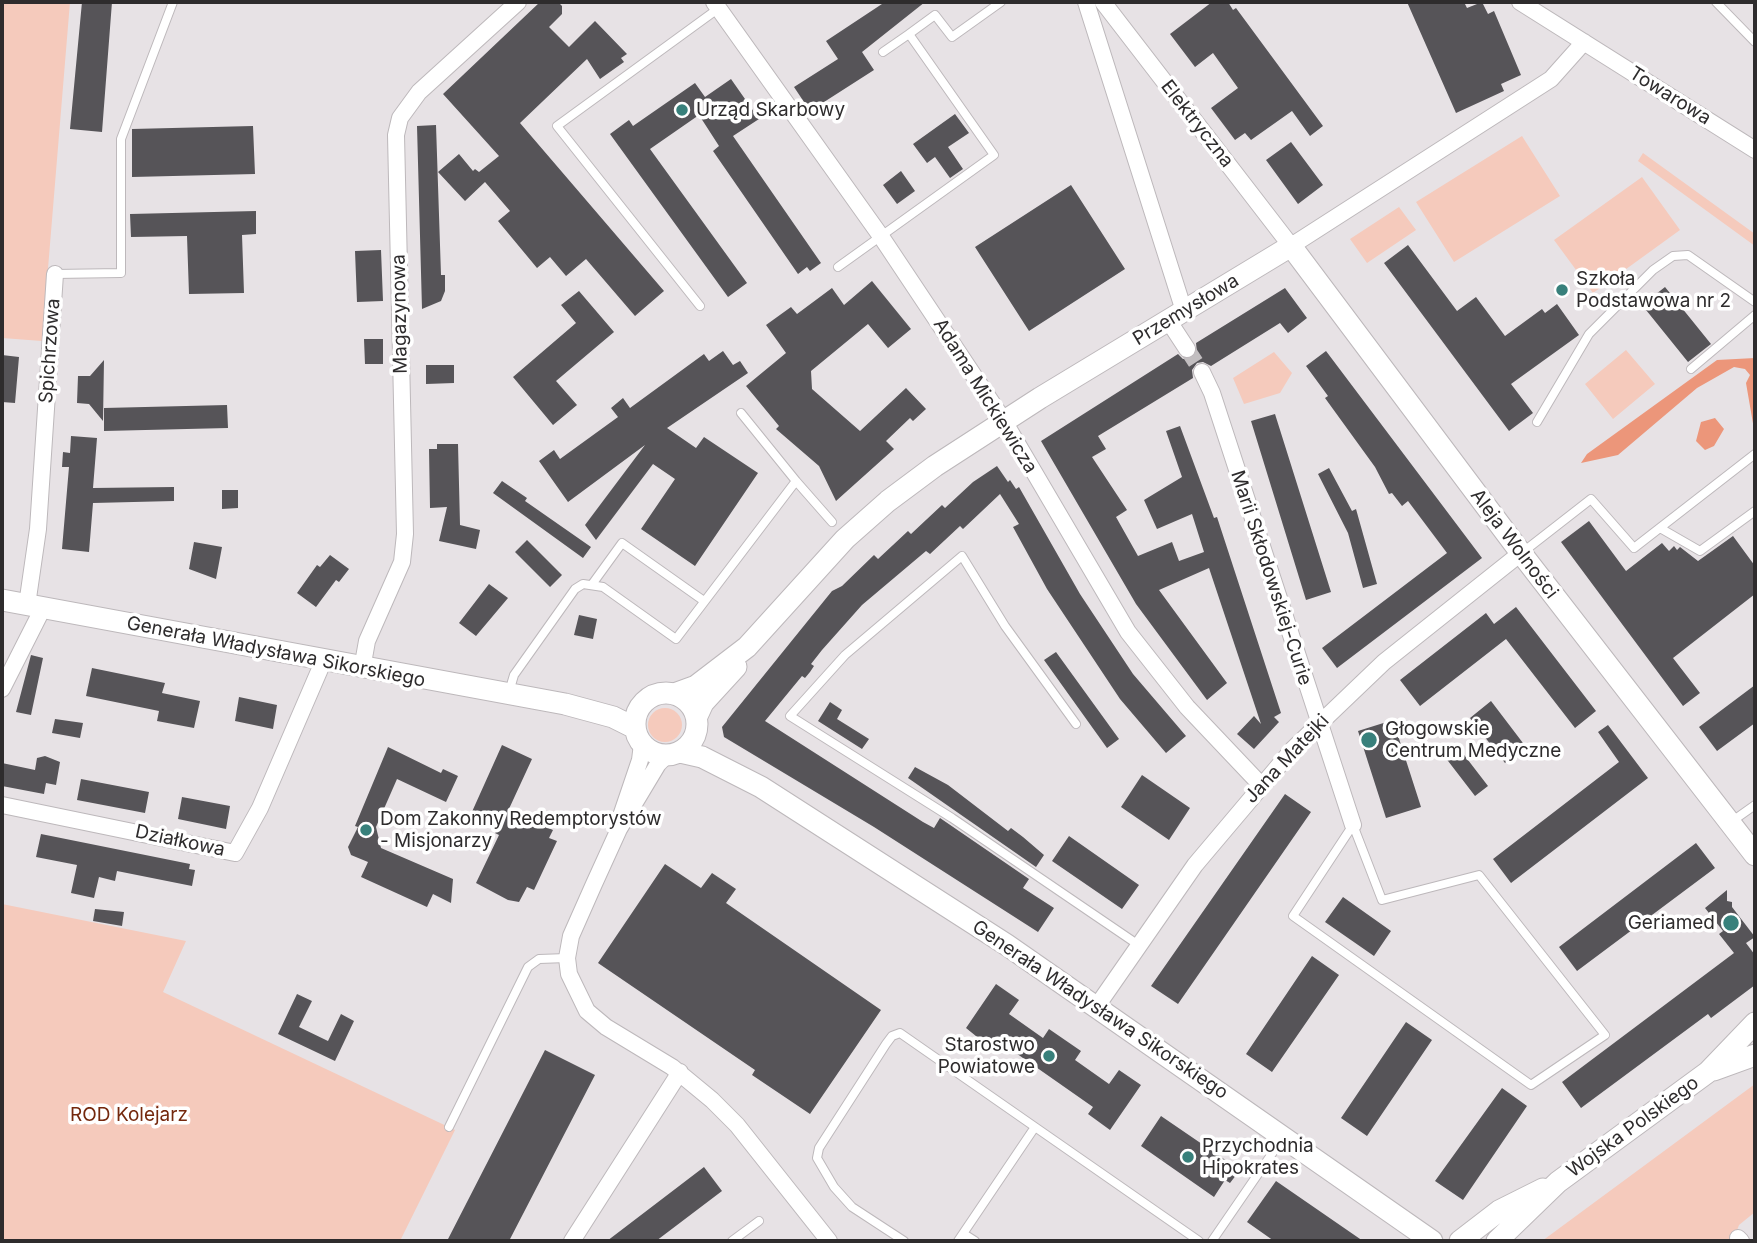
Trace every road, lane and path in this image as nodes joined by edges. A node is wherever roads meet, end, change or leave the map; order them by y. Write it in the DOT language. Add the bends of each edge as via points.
graph roads {
  1 [pos="173,2"];
  2 [pos="519,2"];
  3 [pos="1001,2"];
  4 [pos="1086,2"];
  5 [pos="1103,2"];
  6 [pos="1520,2"];
  7 [pos="1716,2"];
  8 [pos="717,5"];
  9 [pos="909,34"];
  10 [pos="1584,42"];
  11 [pos="1755,42"];
  12 [pos="883,52"];
  13 [pos="1755,149"];
  14 [pos="880,235"];
  15 [pos="1291,246"];
  16 [pos="838,267"];
  17 [pos="55,274"];
  18 [pos="1755,302"];
  19 [pos="699,306"];
  20 [pos="1755,315"];
  21 [pos="1176,316"];
  22 [pos="1187,349"];
  23 [pos="1691,369"];
  24 [pos="1202,372"];
  25 [pos="741,413"];
  26 [pos="1003,421"];
  27 [pos="1537,422"];
  28 [pos="1755,454"];
  29 [pos="796,481"];
  30 [pos="1755,511"];
  31 [pos="832,522"];
  32 [pos="1660,528"];
  33 [pos="1521,553"];
  34 [pos="593,583"];
  35 [pos="2,600"];
  36 [pos="705,601"];
  37 [pos="35,607"];
  38 [pos="747,647"];
  39 [pos="323,662"];
  40 [pos="362,669"];
  41 [pos="2,689"];
  42 [pos="674,694"];
  43 [pos="508,695"];
  44 [pos="645,701"];
  45 [pos="551,702"];
  46 [pos="1076,724"];
  47 [pos="1318,724"];
  48 [pos="696,725"];
  49 [pos="639,736"];
  50 [pos="674,754"];
  51 [pos="1261,783"];
  52 [pos="761,787"];
  53 [pos="2,805"];
  54 [pos="1755,805"];
  55 [pos="1353,825"];
  56 [pos="619,829"];
  57 [pos="1735,831"];
  58 [pos="1755,855"];
  59 [pos="1755,867"];
  60 [pos="1140,946"];
  61 [pos="567,958"];
  62 [pos="1097,1006"];
  63 [pos="1755,1023"];
  64 [pos="1755,1055"];
  65 [pos="680,1072"];
  66 [pos="1709,1072"];
  67 [pos="449,1127"];
  68 [pos="1035,1127"];
  69 [pos="1284,1136"];
  70 [pos="1558,1182"];
  71 [pos="759,1221"];
  72 [pos="961,1238"];
  73 [pos="572,1241"];
  74 [pos="732,1241"];
  75 [pos="829,1241"];
  76 [pos="904,1241"];
  77 [pos="975,1241"];
  78 [pos="1199,1241"];
  79 [pos="1212,1241"];
  80 [pos="1432,1241"];
  81 [pos="1460,1241"];
  82 [pos="1497,1241"];
  1 -- 17 [label="lane, Spichrzowa" via="121,139 121,273"];
  2 -- 40 [label="street, Magazynowa" via="419,92 400,118 396,135 405,534 402,562 367,641"];
  3 -- 9 [label="lane" via="952,37 936,15"];
  4 -- 21 [label="street"];
  5 -- 15 [label="street, Elektryczna"];
  6 -- 10 [label="street"];
  7 -- 11 [label="lane"];
  8 -- 14 [label="street, Adama Mickiewicza"];
  8 -- 19 [label="lane" via="557,126"];
  9 -- 12 [label="lane"];
  9 -- 14 [label="lane" via="993,155"];
  10 -- 13 [label="street, Towarowa"];
  10 -- 15 [label="street, Przemysłowa" via="1551,79"];
  14 -- 16 [label="lane"];
  14 -- 26 [label="street, Adama Mickiewicza"];
  15 -- 21 [label="street, Przemysłowa"];
  15 -- 33 [label="street, Aleja Wolności"];
  17 -- 37 [label="street, Spichrzowa"];
  18 -- 27 [label="lane" via="1688,254 1672,256 1589,334"];
  20 -- 23 [label="lane"];
  21 -- 22 [label="street"];
  21 -- 26 [label="street, Przemysłowa"];
  24 -- 47 [label="street, Marii Skłodowskiej-Curie"];
  25 -- 29 [label="lane"];
  26 -- 38 [label="street, Przemysłowa" via="936,466 845,539"];
  26 -- 51 [label="street, Adama Mickiewicza" via="1128,632 1187,707"];
  28 -- 32 [label="lane"];
  29 -- 31 [label="lane"];
  29 -- 36 [label="lane"];
  30 -- 32 [label="lane" via="1700,551"];
  32 -- 33 [label="lane" via="1634,548 1591,499"];
  33 -- 47 [label="street, Jana Matejki" via="1384,662"];
  33 -- 57 [label="street, Aleja Wolności"];
  34 -- 36 [label="lane" via="676,639"];
  34 -- 36 [label="lane" via="622,543"];
  34 -- 43 [label="lane" via="575,589 514,675"];
  35 -- 37 [label="street, Generała Władysława Sikorskiego"];
  37 -- 39 [label="street, Generała Władysława Sikorskiego"];
  37 -- 41 [label="street, Spichrzowa"];
  38 -- 42 [label="street, Przemysłowa" via="696,685"];
  38 -- 48 [label="street, Przemysłowa" via="736,668 702,704"];
  39 -- 40 [label="street, Generała Władysława Sikorskiego"];
  39 -- 53 [label="street, Działkowa" via="260,808 235,853"];
  40 -- 43 [label="street, Generała Władysława Sikorskiego"];
  42 -- 44 [label="street" via="659,694"];
  42 -- 48 [label="street" via="689,702"];
  43 -- 45 [label="street, Generała Władysława Sikorskiego"];
  44 -- 45 [label="street, Generała Władysława Sikorskiego" via="625,705"];
  44 -- 49 [label="street" via="637,713"];
  45 -- 49 [label="street, Generała Władysława Sikorskiego" via="613,717"];
  46 -- 60 [label="lane" via="1005,626 962,556 845,655 790,716 952,818"];
  47 -- 51 [label="street, Jana Matejki"];
  47 -- 55 [label="street, Marii Skłodowskiej-Curie"];
  48 -- 50 [label="street"];
  48 -- 52 [label="street, Generała Władysława Sikorskiego"];
  49 -- 50 [label="street" via="653,752"];
  49 -- 56 [label="street" via="640,760"];
  50 -- 52 [label="street, Generała Władysława Sikorskiego" via="702,757"];
  50 -- 56 [label="street" via="658,764"];
  51 -- 60 [label="street, Jana Matejki" via="1195,865"];
  52 -- 62 [label="street, Generała Władysława Sikorskiego"];
  54 -- 57 [label="lane"];
  55 -- 55 [label="lane" via="1293,916 1531,1086 1605,1035 1479,875 1382,900"];
  56 -- 61 [label="street" via="571,936"];
  57 -- 58 [label="street, Aleja Wolności"];
  57 -- 59 [label="street, Aleja Wolności"];
  60 -- 62 [label="street, Jana Matejki"];
  61 -- 65 [label="street" via="577,995 587,1011"];
  61 -- 67 [label="lane" via="539,959 528,967"];
  62 -- 69 [label="street, Generała Władysława Sikorskiego"];
  63 -- 66 [label="street, Wojska Polskiego"];
  64 -- 66 [label="street, Wojska Polskiego"];
  65 -- 73 [label="street"];
  65 -- 75 [label="street" via="737,1125"];
  66 -- 70 [label="street, Wojska Polskiego"];
  68 -- 72 [label="lane"];
  68 -- 76 [label="lane" via="904,1035 892,1036 818,1148 817,1158 852,1207"];
  68 -- 78 [label="lane"];
  69 -- 79 [label="lane"];
  69 -- 80 [label="street, Generała Władysława Sikorskiego"];
  70 -- 81 [label="street, Wojska Polskiego" via="1499,1211"];
  70 -- 82 [label="street, Wojska Polskiego"];
  71 -- 74 [label="lane"];
  72 -- 77 [label="lane"];
}
